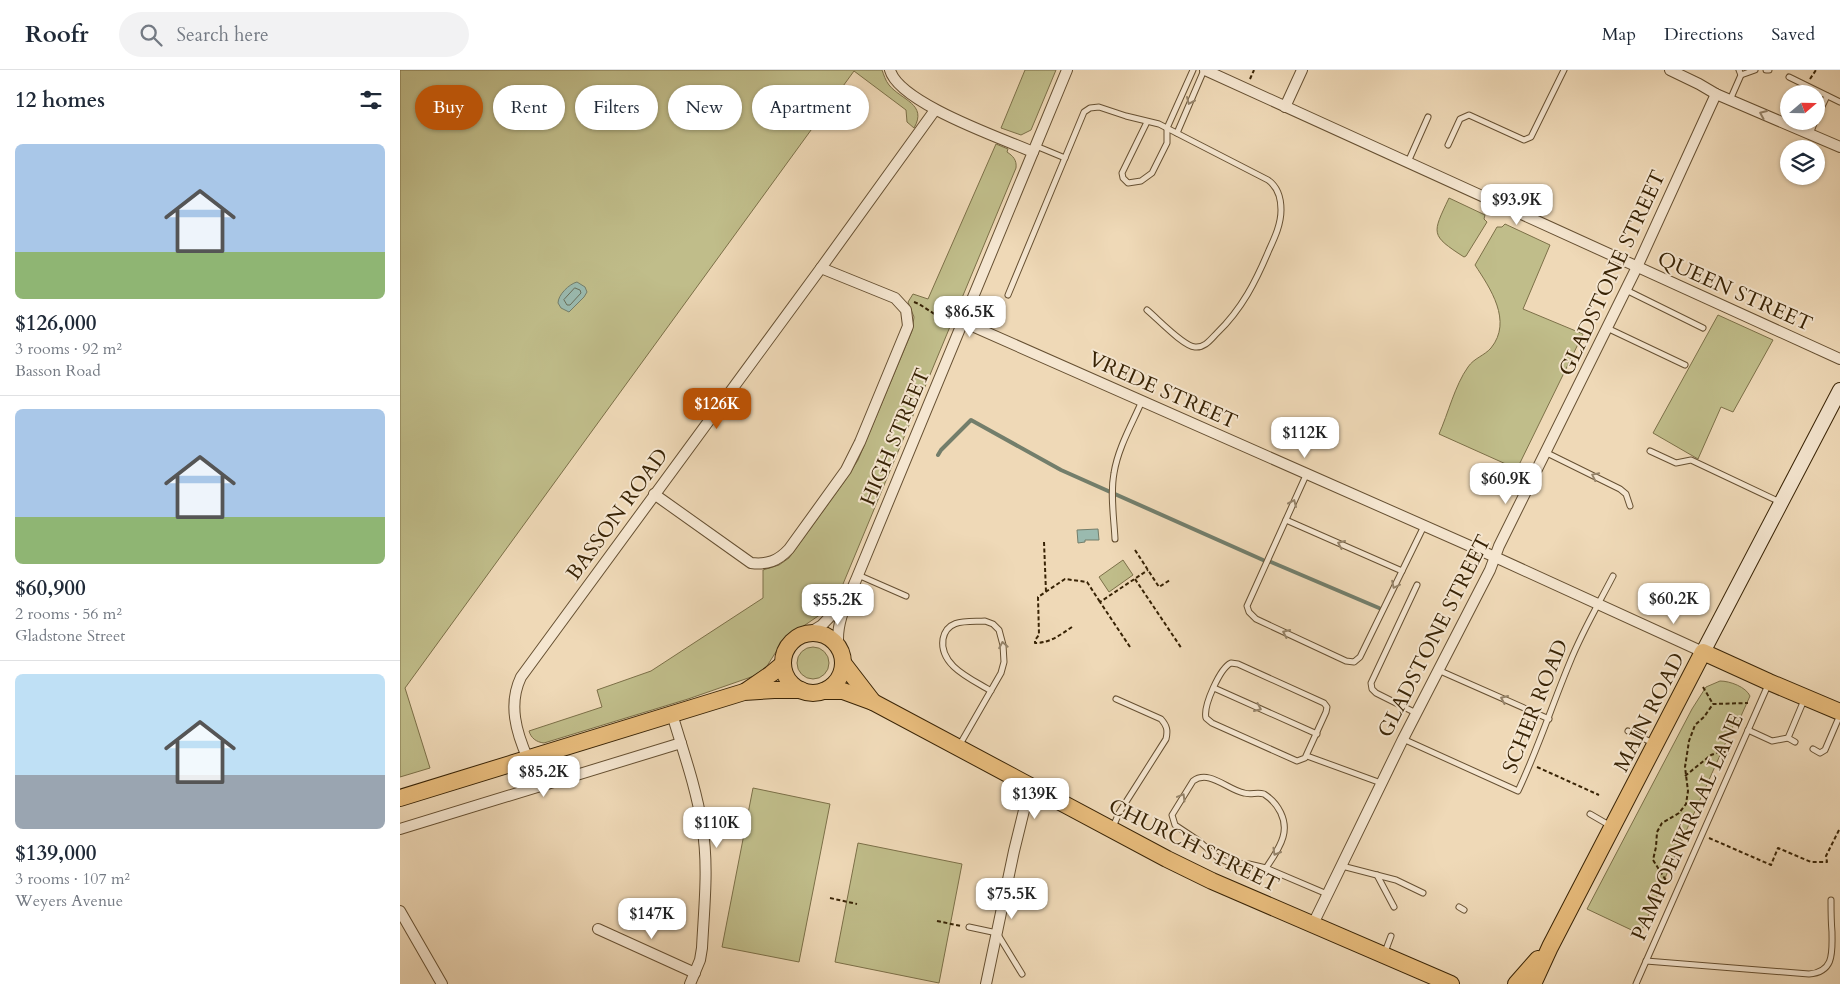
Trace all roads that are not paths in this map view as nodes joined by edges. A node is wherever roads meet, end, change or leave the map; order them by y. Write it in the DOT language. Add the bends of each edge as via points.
graph roads {
  1 [pos="890,70"];
  2 [pos="1067,70"];
  3 [pos="1193,70"];
  4 [pos="1204,70"];
  5 [pos="1302,70"];
  6 [pos="1564,70"];
  7 [pos="1670,70"];
  8 [pos="1755,70"];
  9 [pos="1740,73"];
  10 [pos="1788,77"];
  11 [pos="1716,94"];
  12 [pos="1827,96"];
  13 [pos="1729,100"];
  14 [pos="1825,100"];
  15 [pos="1840,102"];
  16 [pos="1285,107"];
  17 [pos="934,110"];
  18 [pos="1428,117"];
  19 [pos="1147,122"];
  20 [pos="1167,128"];
  21 [pos="1812,130"];
  22 [pos="1176,133"];
  23 [pos="1810,134"];
  24 [pos="1448,145"];
  25 [pos="1840,147"];
  26 [pos="1035,149"];
  27 [pos="1065,158"];
  28 [pos="1408,162"];
  29 [pos="1637,267"];
  30 [pos="821,268"];
  31 [pos="1626,290"];
  32 [pos="1008,295"];
  33 [pos="1147,310"];
  34 [pos="963,322"];
  35 [pos="1608,328"];
  36 [pos="1703,328"];
  37 [pos="1840,360"];
  38 [pos="1685,365"];
  39 [pos="1840,390"];
  40 [pos="1142,401"];
  41 [pos="1650,452"];
  42 [pos="1547,453"];
  43 [pos="1307,473"];
  44 [pos="654,494"];
  45 [pos="1780,502"];
  46 [pos="1630,506"];
  47 [pos="1286,520"];
  48 [pos="1424,525"];
  49 [pos="1115,539"];
  50 [pos="1495,556"];
  51 [pos="1402,571"];
  52 [pos="858,575"];
  53 [pos="1613,576"];
  54 [pos="1417,585"];
  55 [pos="850,596"];
  56 [pos="906,596"];
  57 [pos="1599,603"];
  58 [pos="809,633"];
  59 [pos="1703,652"];
  60 [pos="841,656"];
  61 [pos="783,664"];
  62 [pos="1438,670"];
  63 [pos="1769,682"];
  64 [pos="1214,688"];
  65 [pos="801,690"];
  66 [pos="991,690"];
  67 [pos="824,691"];
  68 [pos="744,692"];
  69 [pos="1806,697"];
  70 [pos="1116,699"];
  71 [pos="873,702"];
  72 [pos="1416,713"];
  73 [pos="672,714"];
  74 [pos="1840,714"];
  75 [pos="1549,718"];
  76 [pos="1748,730"];
  77 [pos="1628,731"];
  78 [pos="1317,734"];
  79 [pos="1788,738"];
  80 [pos="1403,740"];
  81 [pos="1795,742"];
  82 [pos="681,743"];
  83 [pos="1656,745"];
  84 [pos="959,747"];
  85 [pos="1813,749"];
  86 [pos="1307,756"];
  87 [pos="528,759"];
  88 [pos="1381,783"];
  89 [pos="1028,784"];
  90 [pos="400,798"];
  91 [pos="1590,814"];
  92 [pos="1613,827"];
  93 [pos="400,829"];
  94 [pos="1112,830"];
  95 [pos="1341,866"];
  96 [pos="1266,868"];
  97 [pos="1377,875"];
  98 [pos="1423,893"];
  99 [pos="1327,894"];
  100 [pos="1831,900"];
  101 [pos="1394,907"];
  102 [pos="400,911"];
  103 [pos="1313,924"];
  104 [pos="968,927"];
  105 [pos="598,929"];
  106 [pos="997,933"];
  107 [pos="1392,936"];
  108 [pos="1550,947"];
  109 [pos="1384,955"];
  110 [pos="1646,961"];
  111 [pos="1407,965"];
  112 [pos="695,973"];
  113 [pos="1022,974"];
  114 [pos="442,984"];
  115 [pos="690,984"];
  116 [pos="986,984"];
  117 [pos="1434,984"];
  118 [pos="1451,984"];
  119 [pos="1516,984"];
  120 [pos="1532,984"];
  121 [pos="1636,984"];
  1 -- 17 [label="street" via="898,84"];
  2 -- 26 [label="street, HIGH STREET"];
  3 -- 20 [label="lane"];
  4 -- 16 [label="street, QUEEN STREET"];
  4 -- 22 [label="lane, one-way"];
  5 -- 16 [label="street"];
  6 -- 24 [label="lane" via="1529,139 1524,140 1469,115 1460,119"];
  7 -- 11 [label="street"];
  8 -- 9 [label="lane"];
  9 -- 13 [label="lane"];
  10 -- 12 [label="lane"];
  11 -- 13 [label="street"];
  11 -- 29 [label="street, GLADSTONE STREET"];
  12 -- 14 [label="lane"];
  12 -- 15 [label="lane"];
  23 -- 13 [label="street, one-way"];
  16 -- 28 [label="street, QUEEN STREET"];
  17 -- 26 [label="street"];
  17 -- 30 [label="street, BASSON ROAD"];
  18 -- 28 [label="lane"];
  19 -- 20 [label="lane"];
  19 -- 20 [label="lane" via="1122,174 1128,183 1141,181 1152,173 1166,143"];
  19 -- 27 [label="lane" via="1104,108 1090,108 1084,112"];
  20 -- 22 [label="lane"];
  21 -- 23 [label="lane"];
  22 -- 33 [label="lane" via="1272,183 1280,196 1281,214 1263,266 1246,298 1228,323 1204,346 1185,344"];
  23 -- 25 [label="street"];
  26 -- 27 [label="lane"];
  26 -- 34 [label="street, HIGH STREET"];
  27 -- 32 [label="lane"];
  28 -- 29 [label="street, QUEEN STREET"];
  29 -- 31 [label="street, GLADSTONE STREET"];
  29 -- 37 [label="street, QUEEN STREET"];
  30 -- 44 [label="street, BASSON ROAD"];
  30 -- 44 [label="street" via="899,301 908,316 907,330 846,470 784,554 764,564 751,563"];
  31 -- 35 [label="street, GLADSTONE STREET"];
  31 -- 36 [label="lane"];
  34 -- 40 [label="street, VREDE STREET"];
  34 -- 52 [label="street, HIGH STREET"];
  35 -- 38 [label="lane"];
  35 -- 42 [label="street, GLADSTONE STREET"];
  39 -- 45 [label="main road, MAIN ROAD"];
  40 -- 43 [label="street, VREDE STREET"];
  40 -- 49 [label="lane" via="1116,461 1112,486"];
  41 -- 45 [label="lane" via="1676,463 1691,460"];
  46 -- 42 [label="lane, one-way" via="1620,488"];
  42 -- 50 [label="street, GLADSTONE STREET"];
  47 -- 43 [label="lane, one-way"];
  43 -- 48 [label="street, VREDE STREET"];
  44 -- 87 [label="street, BASSON ROAD" via="521,677 514,695 514,714"];
  45 -- 59 [label="main road, MAIN ROAD"];
  51 -- 47 [label="lane, one-way"];
  51 -- 47 [label="lane, one-way" via="1360,657 1354,662 1346,661 1256,619 1248,609 1248,601"];
  48 -- 50 [label="street, VREDE STREET"];
  48 -- 51 [label="lane"];
  50 -- 57 [label="street, VREDE STREET"];
  50 -- 62 [label="street, GLADSTONE STREET"];
  52 -- 55 [label="street, HIGH STREET"];
  52 -- 56 [label="lane"];
  53 -- 57 [label="lane, SCHER ROAD"];
  54 -- 72 [label="lane" via="1370,683 1376,693"];
  55 -- 58 [label="street, HIGH STREET" via="822,625"];
  55 -- 60 [label="street, HIGH STREET" via="839,632"];
  57 -- 59 [label="street, VREDE STREET"];
  57 -- 75 [label="lane, SCHER ROAD" via="1570,662"];
  58 -- 60 [label="main road" via="826,636 834,642"];
  58 -- 61 [label="main road" via="790,643"];
  59 -- 63 [label="main road"];
  59 -- 83 [label="main road, MAIN ROAD"];
  60 -- 67 [label="main road" via="842,672 838,680"];
  60 -- 71 [label="main road, CHURCH STREET"];
  61 -- 65 [label="main road" via="789,681"];
  61 -- 68 [label="main road"];
  62 -- 72 [label="street, GLADSTONE STREET"];
  75 -- 62 [label="lane, one-way"];
  63 -- 69 [label="main road"];
  63 -- 76 [label="lane, PAMPOENKRAAL LANE"];
  64 -- 78 [label="lane, one-way"];
  64 -- 78 [label="lane" via="1225,666 1231,663 1324,702 1326,712"];
  64 -- 86 [label="lane" via="1205,711 1209,721 1296,761"];
  65 -- 67 [label="main road"];
  65 -- 68 [label="main road"];
  66 -- 66 [label="lane, one-way" via="1004,662 999,630 985,621 952,624 944,632 946,657 959,670"];
  66 -- 84 [label="lane"];
  67 -- 71 [label="main road, CHURCH STREET" via="842,691"];
  68 -- 73 [label="main road"];
  69 -- 74 [label="main road"];
  69 -- 79 [label="lane"];
  70 -- 94 [label="lane" via="1161,719 1167,725 1167,731 1166,739"];
  71 -- 84 [label="main road, CHURCH STREET"];
  72 -- 80 [label="street, GLADSTONE STREET"];
  73 -- 82 [label="street"];
  73 -- 87 [label="main road"];
  74 -- 85 [label="lane" via="1825,750"];
  75 -- 80 [label="lane, SCHER ROAD" via="1518,791"];
  76 -- 79 [label="lane" via="1772,741"];
  76 -- 110 [label="lane, PAMPOENKRAAL LANE"];
  77 -- 83 [label="lane"];
  78 -- 86 [label="lane"];
  79 -- 81 [label="lane"];
  80 -- 88 [label="street, GLADSTONE STREET"];
  82 -- 93 [label="street"];
  82 -- 112 [label="street" via="700,812 705,860 702,948"];
  83 -- 92 [label="main road, MAIN ROAD"];
  84 -- 89 [label="main road, CHURCH STREET"];
  86 -- 88 [label="lane"];
  87 -- 90 [label="main road"];
  88 -- 95 [label="street, GLADSTONE STREET"];
  89 -- 94 [label="main road, CHURCH STREET"];
  89 -- 106 [label="street"];
  91 -- 92 [label="lane"];
  92 -- 108 [label="main road, MAIN ROAD"];
  94 -- 103 [label="main road, CHURCH STREET" via="1212,881"];
  95 -- 97 [label="lane"];
  95 -- 99 [label="street, GLADSTONE STREET"];
  96 -- 96 [label="lane, one-way" via="1218,858 1175,825 1172,815 1195,779 1205,777 1244,794 1264,794 1275,804 1283,820 1284,833"];
  96 -- 99 [label="lane"];
  97 -- 98 [label="lane"];
  97 -- 101 [label="lane"];
  99 -- 103 [label="street, GLADSTONE STREET"];
  100 -- 110 [label="lane" via="1832,955 1828,965 1817,972 1809,974"];
  102 -- 114 [label="street"];
  103 -- 109 [label="main road, CHURCH STREET"];
  104 -- 106 [label="lane"];
  105 -- 112 [label="street"];
  106 -- 113 [label="lane"];
  106 -- 116 [label="street"];
  107 -- 109 [label="lane"];
  108 -- 119 [label="main road"];
  108 -- 120 [label="main road"];
  109 -- 111 [label="main road, CHURCH STREET"];
  110 -- 121 [label="lane, PAMPOENKRAAL LANE"];
  111 -- 117 [label="main road" via="1418,976"];
  111 -- 118 [label="main road, CHURCH STREET"];
  112 -- 115 [label="street"];
}
